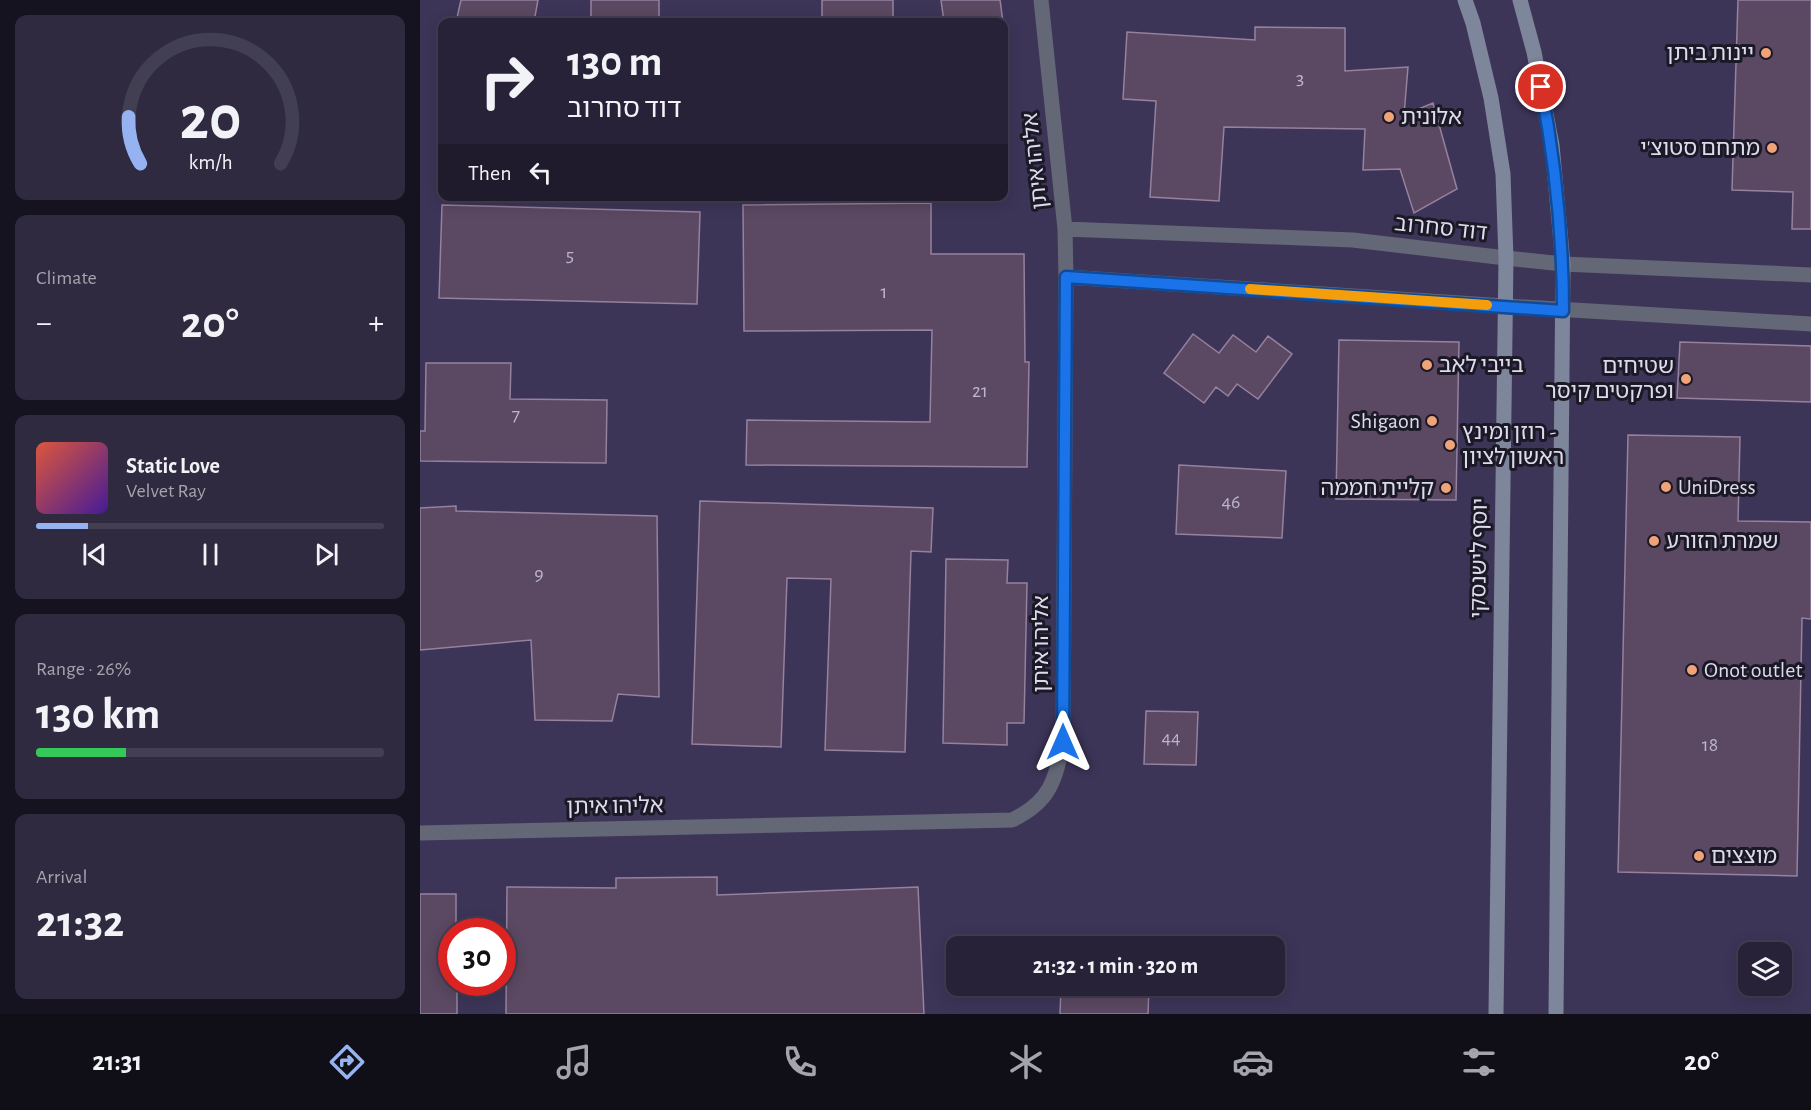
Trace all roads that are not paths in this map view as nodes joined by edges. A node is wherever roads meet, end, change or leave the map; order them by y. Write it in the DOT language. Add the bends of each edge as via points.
graph roads {
  1 [pos="1041,0"];
  2 [pos="1465,0"];
  3 [pos="1520,0"];
  4 [pos="1065,229"];
  5 [pos="1506,258"];
  6 [pos="1563,264"];
  7 [pos="1811,275"];
  8 [pos="1066,277"];
  9 [pos="1505,306"];
  10 [pos="1563,311"];
  11 [pos="1811,324"];
  12 [pos="420,832"];
  13 [pos="1496,1014"];
  14 [pos="1556,1014"];
  1 -- 4 [label="street, אליהו איתן"];
  2 -- 5 [label="main road, יוסף לישנסקי" via="1491,98 1503,174"];
  3 -- 6 [label="main road" via="1552,145"];
  4 -- 5 [label="street, דוד סחרוב" via="1353,240"];
  4 -- 8 [label="street, אליהו איתן"];
  5 -- 6 [label="street, דוד סחרוב"];
  5 -- 9 [label="main road, יוסף לישנסקי"];
  6 -- 7 [label="street, דוד סחרוב"];
  6 -- 10 [label="main road"];
  8 -- 9 [label="street"];
  8 -- 12 [label="street, אליהו איתן" via="1063,742 1057,772 1045,796 1031,811 1012,820"];
  9 -- 10 [label="street"];
  9 -- 13 [label="main road, יוסף לישנסקי"];
  10 -- 11 [label="street"];
  10 -- 14 [label="main road"];
}
